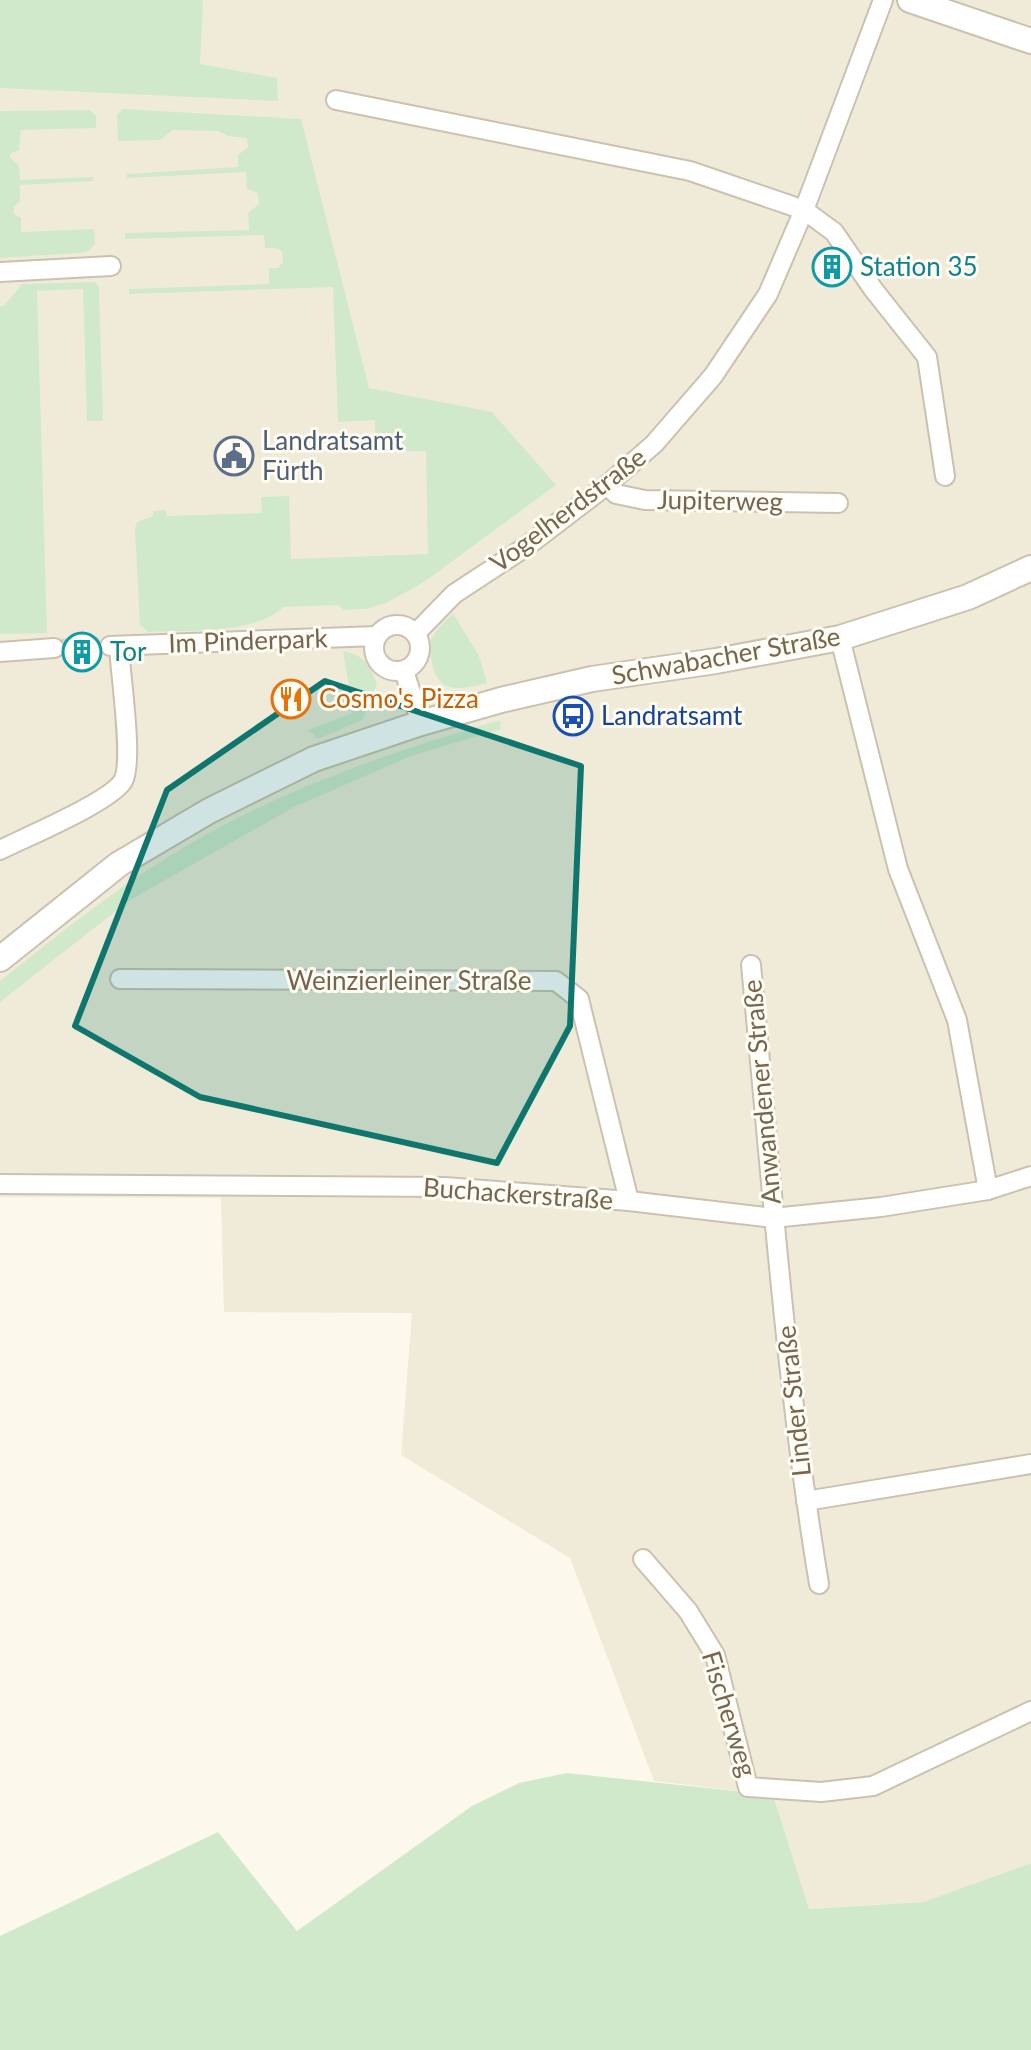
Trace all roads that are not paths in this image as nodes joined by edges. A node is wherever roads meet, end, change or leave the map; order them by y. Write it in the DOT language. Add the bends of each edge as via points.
graph roads {
  1 [pos="883,0"];
  2 [pos="910,0"];
  3 [pos="1031,41"];
  4 [pos="336,100"];
  5 [pos="804,210"];
  6 [pos="111,266"];
  7 [pos="0,272"];
  8 [pos="945,476"];
  9 [pos="607,485"];
  10 [pos="838,503"];
  11 [pos="1031,568"];
  12 [pos="416,633"];
  13 [pos="377,636"];
  14 [pos="840,638"];
  15 [pos="54,648"];
  16 [pos="0,652"];
  17 [pos="404,671"];
  18 [pos="421,723"];
  19 [pos="0,850"];
  20 [pos="0,959"];
  21 [pos="751,965"];
  22 [pos="120,979"];
  23 [pos="1031,1176"];
  24 [pos="0,1184"];
  25 [pos="988,1190"];
  26 [pos="629,1201"];
  27 [pos="773,1218"];
  28 [pos="1031,1464"];
  29 [pos="806,1501"];
  30 [pos="643,1559"];
  31 [pos="819,1584"];
  32 [pos="1031,1711"];
  1 -- 5 [label="street, Vogelherdstraße"];
  2 -- 3 [label="street"];
  4 -- 5 [label="street" via="690,171"];
  5 -- 8 [label="street" via="834,232 927,357"];
  5 -- 9 [label="street, Vogelherdstraße" via="768,294 713,376 654,444"];
  6 -- 7 [label="street"];
  9 -- 10 [label="street, Jupiterweg" via="616,494 645,500"];
  9 -- 12 [label="street, Vogelherdstraße" via="454,594"];
  11 -- 14 [label="street, Schwabacher Straße" via="968,597"];
  12 -- 13 [label="street" via="402,625 387,627"];
  12 -- 17 [label="street" via="421,650 415,664"];
  13 -- 17 [label="street" via="372,650 380,665 391,672"];
  13 -- 19 [label="street, Im Pinderpark" via="114,646 127,755 124,780 104,798"];
  14 -- 18 [label="street, Schwabacher Straße" via="592,679"];
  14 -- 25 [label="street" via="898,869 957,1020"];
  15 -- 16 [label="street"];
  17 -- 18 [label="street"];
  18 -- 20 [label="street, Schwabacher Straße" via="314,759 209,811 119,864"];
  21 -- 27 [label="street, Anwandener Straße"];
  22 -- 26 [label="street, Weinzierleiner Straße" via="556,981 579,999"];
  23 -- 25 [label="street, Buchackerstraße"];
  24 -- 26 [label="street, Buchackerstraße" via="445,1187"];
  25 -- 27 [label="street, Buchackerstraße"];
  26 -- 27 [label="street, Buchackerstraße"];
  27 -- 29 [label="street, Linder Straße"];
  28 -- 29 [label="street"];
  29 -- 31 [label="street, Linder Straße"];
  30 -- 32 [label="street, Fischerweg" via="688,1611 715,1655 748,1787 821,1792 873,1786"];
}
